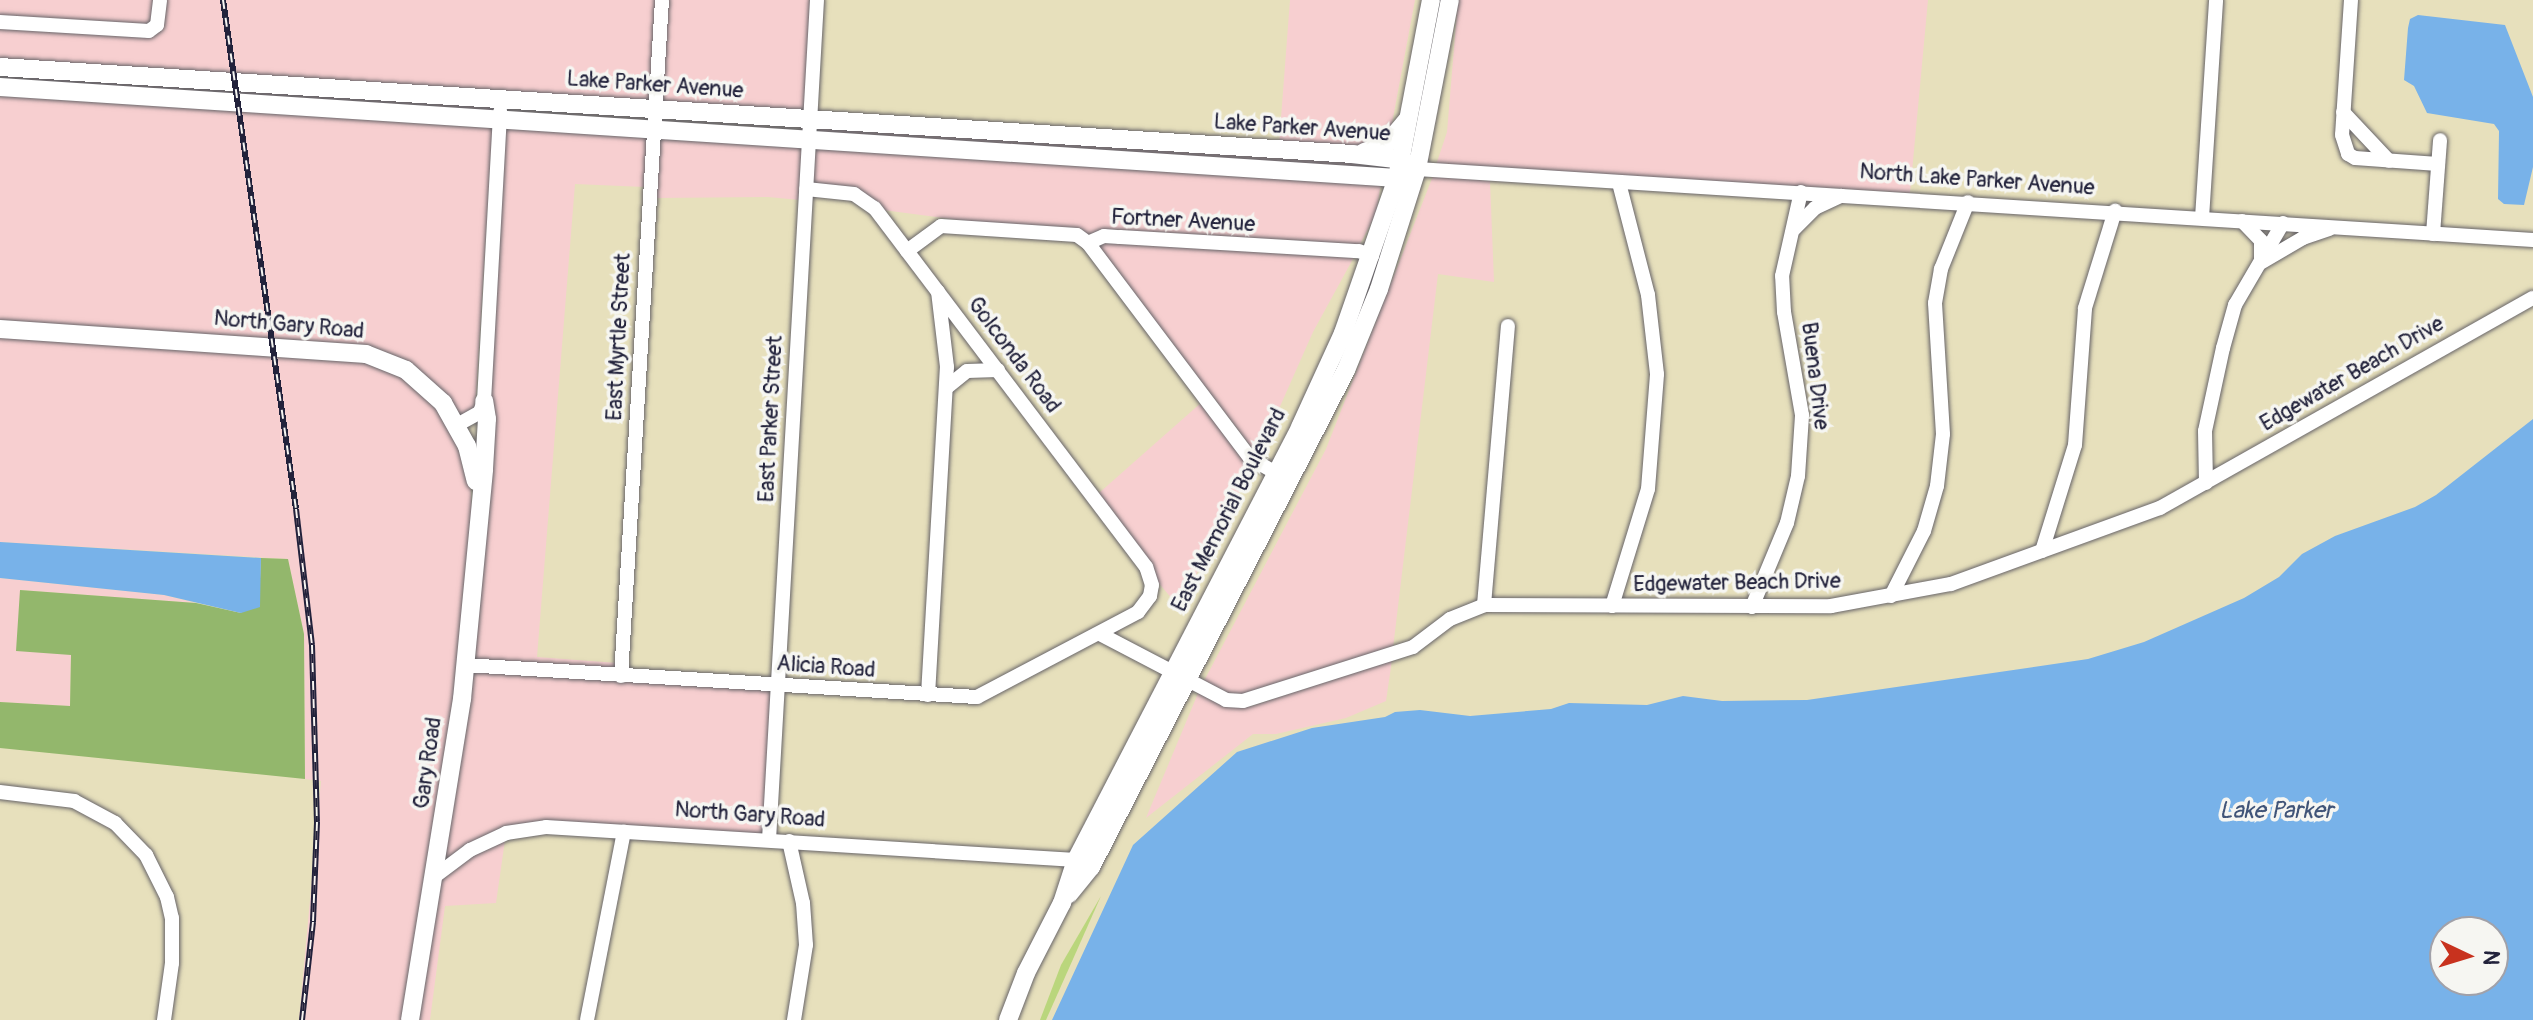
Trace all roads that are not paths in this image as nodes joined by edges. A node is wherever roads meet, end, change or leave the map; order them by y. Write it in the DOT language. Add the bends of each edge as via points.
graph roads {
  1 [pos="160,0"];
  2 [pos="662,0"];
  3 [pos="817,0"];
  4 [pos="1431,0"];
  5 [pos="1450,0"];
  6 [pos="2216,0"];
  7 [pos="2351,0"];
  8 [pos="0,22"];
  9 [pos="0,67"];
  10 [pos="42,69"];
  11 [pos="0,75"];
  12 [pos="0,87"];
  13 [pos="501,99"];
  14 [pos="654,109"];
  15 [pos="2343,112"];
  16 [pos="1412,113"];
  17 [pos="812,119"];
  18 [pos="499,120"];
  19 [pos="653,129"];
  20 [pos="811,140"];
  21 [pos="2440,140"];
  22 [pos="1352,154"];
  23 [pos="2389,161"];
  24 [pos="2438,164"];
  25 [pos="1405,169"];
  26 [pos="1619,183"];
  27 [pos="806,189"];
  28 [pos="1772,191"];
  29 [pos="1801,192"];
  30 [pos="1846,194"];
  31 [pos="1968,202"];
  32 [pos="2115,211"];
  33 [pos="2202,218"];
  34 [pos="2242,221"];
  35 [pos="2283,223"];
  36 [pos="2334,227"];
  37 [pos="1793,229"];
  38 [pos="2433,234"];
  39 [pos="2533,240"];
  40 [pos="1088,243"];
  41 [pos="907,251"];
  42 [pos="1372,256"];
  43 [pos="2261,262"];
  44 [pos="938,291"];
  45 [pos="2533,298"];
  46 [pos="1508,326"];
  47 [pos="0,329"];
  48 [pos="998,370"];
  49 [pos="946,388"];
  50 [pos="484,401"];
  51 [pos="457,425"];
  52 [pos="1276,473"];
  53 [pos="2206,483"];
  54 [pos="478,511"];
  55 [pos="2042,551"];
  56 [pos="1151,591"];
  57 [pos="1891,596"];
  58 [pos="1484,605"];
  59 [pos="1612,606"];
  60 [pos="1752,607"];
  61 [pos="1100,634"];
  62 [pos="465,665"];
  63 [pos="1182,675"];
  64 [pos="621,676"];
  65 [pos="777,686"];
  66 [pos="928,695"];
  67 [pos="0,792"];
  68 [pos="624,832"];
  69 [pos="769,840"];
  70 [pos="789,841"];
  71 [pos="1076,860"];
  72 [pos="434,877"];
  73 [pos="1066,897"];
  74 [pos="164,1020"];
  75 [pos="410,1020"];
  76 [pos="587,1020"];
  77 [pos="794,1020"];
  78 [pos="1008,1020"];
  1 -- 8 [label="street" via="157,25 149,31"];
  2 -- 14 [label="street, East Myrtle Street"];
  3 -- 17 [label="street, East Parker Street"];
  4 -- 16 [label="main road, East Memorial Boulevard"];
  5 -- 25 [label="main road, East Memorial Boulevard"];
  6 -- 33 [label="street"];
  7 -- 15 [label="street"];
  9 -- 10 [label="main road, Lake Parker Avenue"];
  10 -- 11 [label="main road" via="21,77"];
  10 -- 13 [label="main road, Lake Parker Avenue"];
  12 -- 18 [label="main road, Lake Parker Avenue"];
  13 -- 14 [label="main road, Lake Parker Avenue"];
  13 -- 18 [label="street"];
  14 -- 17 [label="main road, Lake Parker Avenue"];
  14 -- 19 [label="street, East Myrtle Street"];
  15 -- 23 [label="street"];
  15 -- 23 [label="street" via="2348,154"];
  16 -- 22 [label="main road" via="1386,145"];
  16 -- 25 [label="main road, East Memorial Boulevard"];
  17 -- 20 [label="street, East Parker Street"];
  17 -- 22 [label="main road, Lake Parker Avenue"];
  18 -- 19 [label="main road, Lake Parker Avenue"];
  18 -- 50 [label="street"];
  19 -- 20 [label="main road, Lake Parker Avenue"];
  19 -- 64 [label="street, East Myrtle Street"];
  20 -- 25 [label="main road, Lake Parker Avenue"];
  20 -- 27 [label="street, East Parker Street"];
  21 -- 24 [label="street"];
  22 -- 25 [label="main road, Lake Parker Avenue"];
  23 -- 24 [label="street"];
  24 -- 38 [label="street"];
  25 -- 26 [label="street, North Lake Parker Avenue"];
  25 -- 42 [label="main road, East Memorial Boulevard"];
  25 -- 63 [label="main road, East Memorial Boulevard" via="1379,289 1342,379"];
  26 -- 28 [label="street, North Lake Parker Avenue"];
  26 -- 59 [label="street" via="1648,295 1657,374 1648,489"];
  27 -- 41 [label="street, Golconda Road" via="865,200"];
  27 -- 65 [label="street, East Parker Street"];
  28 -- 29 [label="street, North Lake Parker Avenue"];
  28 -- 37 [label="street" via="1788,208"];
  29 -- 30 [label="street, North Lake Parker Avenue"];
  29 -- 37 [label="street, Buena Drive"];
  30 -- 31 [label="street, North Lake Parker Avenue"];
  30 -- 37 [label="street" via="1815,208"];
  31 -- 32 [label="street, North Lake Parker Avenue"];
  31 -- 57 [label="street" via="1941,269 1935,303 1943,434 1937,486 1924,531"];
  32 -- 33 [label="street, North Lake Parker Avenue"];
  32 -- 55 [label="street" via="2085,308 2075,445"];
  33 -- 34 [label="street, North Lake Parker Avenue"];
  34 -- 35 [label="street, North Lake Parker Avenue"];
  34 -- 43 [label="street" via="2261,241"];
  35 -- 36 [label="street, North Lake Parker Avenue"];
  35 -- 43 [label="street"];
  36 -- 38 [label="street, North Lake Parker Avenue"];
  36 -- 43 [label="street"];
  37 -- 60 [label="street, Buena Drive" via="1783,294 1802,415 1801,454 1787,523"];
  38 -- 39 [label="street, North Lake Parker Avenue"];
  40 -- 41 [label="street, Fortner Avenue" via="1066,233 947,226"];
  40 -- 42 [label="street, Fortner Avenue" via="1104,236 1359,251"];
  40 -- 52 [label="street" via="1250,458"];
  41 -- 44 [label="street, Golconda Road"];
  42 -- 52 [label="main road, East Memorial Boulevard" via="1328,366"];
  43 -- 53 [label="street" via="2235,305 2213,387 2203,451"];
  44 -- 48 [label="street, Golconda Road"];
  44 -- 49 [label="street"];
  45 -- 53 [label="street, Edgewater Beach Drive"];
  46 -- 58 [label="street"];
  47 -- 51 [label="main road, North Gary Road" via="355,352 414,375"];
  48 -- 49 [label="street" via="967,371"];
  48 -- 56 [label="street, Golconda Road" via="1146,567"];
  49 -- 66 [label="street"];
  50 -- 51 [label="street" via="480,412"];
  50 -- 54 [label="main road"];
  51 -- 54 [label="main road, North Gary Road" via="475,468"];
  52 -- 63 [label="main road, East Memorial Boulevard"];
  53 -- 55 [label="street, Edgewater Beach Drive" via="2160,508"];
  54 -- 62 [label="main road, Gary Road"];
  55 -- 57 [label="street, Edgewater Beach Drive" via="1951,584"];
  56 -- 61 [label="street, Alicia Road" via="1138,612"];
  57 -- 60 [label="street, Edgewater Beach Drive" via="1831,606"];
  58 -- 59 [label="street, Edgewater Beach Drive"];
  58 -- 63 [label="street, Edgewater Beach Drive" via="1450,619 1413,647 1251,701 1226,700"];
  59 -- 60 [label="street, Edgewater Beach Drive"];
  61 -- 63 [label="street, Edgewater Beach Drive"];
  61 -- 66 [label="street, Alicia Road" via="991,692 963,699"];
  62 -- 64 [label="street, Alicia Road"];
  62 -- 72 [label="main road, Gary Road"];
  63 -- 71 [label="main road, East Memorial Boulevard"];
  63 -- 73 [label="main road, East Memorial Boulevard" via="1091,867"];
  64 -- 65 [label="street, Alicia Road"];
  65 -- 66 [label="street, Alicia Road"];
  65 -- 69 [label="street, East Parker Street"];
  67 -- 74 [label="street" via="74,801 115,823 146,855 172,918"];
  68 -- 69 [label="street, North Gary Road"];
  68 -- 72 [label="street, North Gary Road" via="546,827 506,833 470,850"];
  68 -- 76 [label="street"];
  69 -- 70 [label="street, North Gary Road"];
  70 -- 71 [label="street, North Gary Road"];
  70 -- 77 [label="street" via="806,945"];
  71 -- 73 [label="main road, East Memorial Boulevard"];
  72 -- 75 [label="main road, Gary Road"];
  73 -- 78 [label="main road, East Memorial Boulevard"];
}
